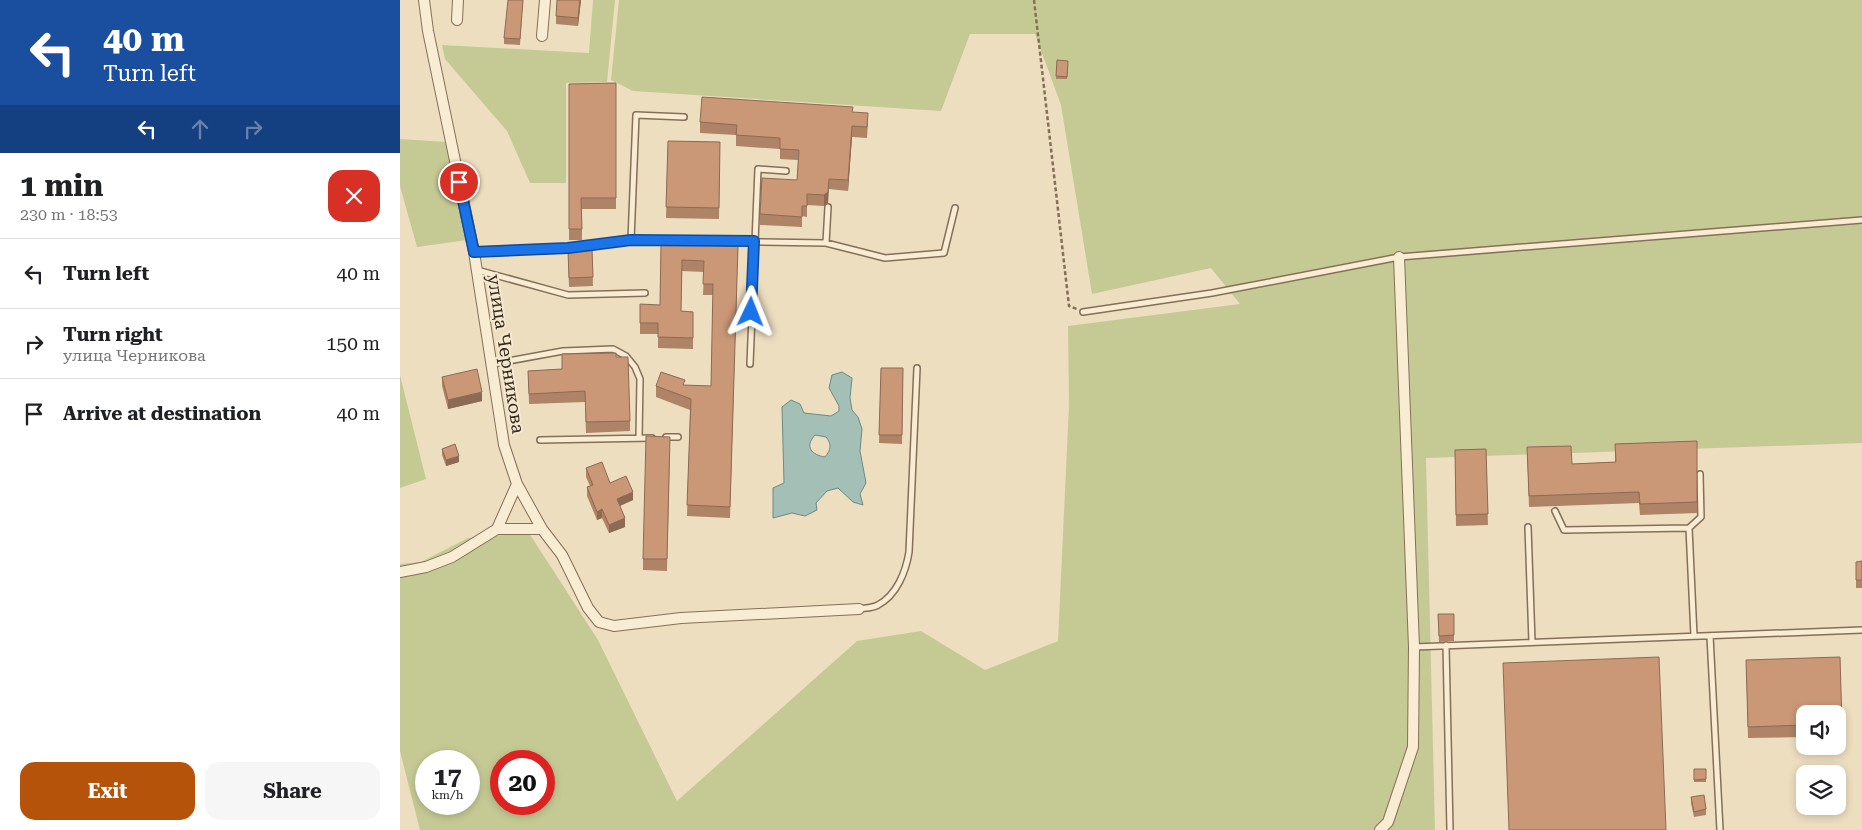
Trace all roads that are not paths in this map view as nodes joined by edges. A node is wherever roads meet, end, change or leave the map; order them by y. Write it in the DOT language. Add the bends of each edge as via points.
graph roads {
  1 [pos="424,0"];
  2 [pos="458,0"];
  3 [pos="545,0"];
  4 [pos="457,20"];
  5 [pos="542,36"];
  6 [pos="684,117"];
  7 [pos="786,171"];
  8 [pos="828,207"];
  9 [pos="955,208"];
  10 [pos="1862,220"];
  11 [pos="631,240"];
  12 [pos="754,241"];
  13 [pos="826,243"];
  14 [pos="474,252"];
  15 [pos="1399,257"];
  16 [pos="476,270"];
  17 [pos="645,293"];
  18 [pos="1083,312"];
  19 [pos="492,364"];
  20 [pos="750,364"];
  21 [pos="917,368"];
  22 [pos="678,437"];
  23 [pos="639,438"];
  24 [pos="540,440"];
  25 [pos="1700,474"];
  26 [pos="517,484"];
  27 [pos="1555,512"];
  28 [pos="1528,527"];
  29 [pos="1689,528"];
  30 [pos="497,529"];
  31 [pos="542,529"];
  32 [pos="400,572"];
  33 [pos="859,609"];
  34 [pos="1862,630"];
  35 [pos="1694,636"];
  36 [pos="1710,636"];
  37 [pos="1532,642"];
  38 [pos="1446,645"];
  39 [pos="1414,647"];
  40 [pos="1380,830"];
  41 [pos="1450,830"];
  42 [pos="1720,830"];
  1 -- 14 [label="street, улица Черникова"];
  2 -- 4 [label="street"];
  3 -- 5 [label="street"];
  6 -- 11 [label="lane" via="636,114"];
  7 -- 12 [label="lane" via="758,169"];
  8 -- 13 [label="lane"];
  9 -- 13 [label="lane" via="944,253 885,258"];
  10 -- 15 [label="lane"];
  11 -- 12 [label="lane"];
  11 -- 14 [label="lane" via="568,248"];
  12 -- 13 [label="lane"];
  12 -- 20 [label="lane"];
  14 -- 16 [label="street, улица Черникова"];
  15 -- 18 [label="lane" via="1212,293"];
  15 -- 39 [label="street"];
  16 -- 17 [label="lane" via="568,295"];
  16 -- 19 [label="street, улица Черникова"];
  19 -- 23 [label="lane" via="563,351 613,349 626,356 640,379"];
  19 -- 26 [label="street, улица Черникова" via="504,445"];
  21 -- 33 [label="lane" via="906,567 891,596 877,607"];
  22 -- 23 [label="lane"];
  23 -- 24 [label="lane"];
  25 -- 29 [label="lane" via="1701,517"];
  26 -- 30 [label="street"];
  26 -- 31 [label="street, улица Черникова"];
  27 -- 29 [label="lane" via="1564,530"];
  28 -- 37 [label="lane"];
  29 -- 35 [label="lane"];
  30 -- 31 [label="street"];
  30 -- 32 [label="street" via="452,557"];
  31 -- 33 [label="street, улица Черникова" via="562,555 588,608 599,622 614,626 682,618"];
  34 -- 36 [label="lane"];
  35 -- 36 [label="lane"];
  35 -- 37 [label="lane"];
  36 -- 42 [label="lane"];
  37 -- 38 [label="lane"];
  38 -- 39 [label="lane"];
  38 -- 41 [label="lane"];
  39 -- 40 [label="street" via="1413,746 1388,822"];
}
